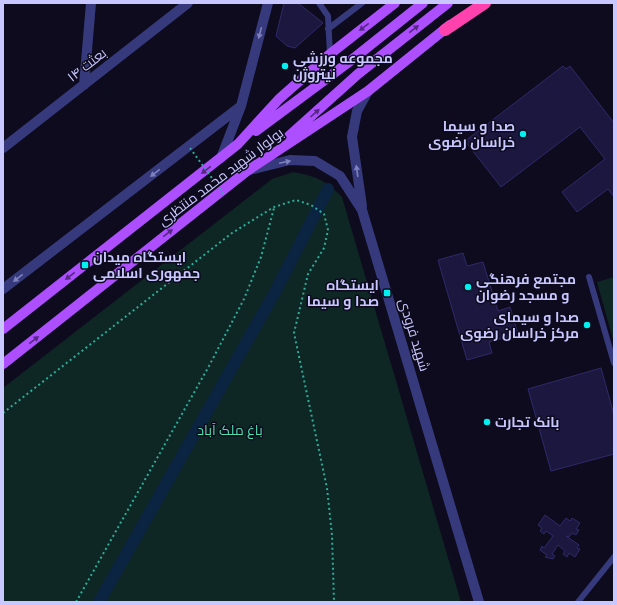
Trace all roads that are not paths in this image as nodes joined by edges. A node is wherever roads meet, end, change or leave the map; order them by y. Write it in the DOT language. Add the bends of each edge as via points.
graph roads {
  1 [pos="91,3"];
  2 [pos="188,3"];
  3 [pos="268,3"];
  4 [pos="319,3"];
  5 [pos="362,3"];
  6 [pos="395,3"];
  7 [pos="423,3"];
  8 [pos="448,3"];
  9 [pos="478,3"];
  10 [pos="485,3"];
  11 [pos="328,29"];
  12 [pos="444,30"];
  13 [pos="330,54"];
  14 [pos="84,85"];
  15 [pos="368,91"];
  16 [pos="241,106"];
  17 [pos="238,144"];
  18 [pos="3,148"];
  19 [pos="221,158"];
  20 [pos="265,158"];
  21 [pos="247,171"];
  22 [pos="362,210"];
  23 [pos="589,277"];
  24 [pos="3,289"];
  25 [pos="3,329"];
  26 [pos="614,363"];
  27 [pos="3,364"];
  28 [pos="614,557"];
  29 [pos="479,602"];
  30 [pos="578,602"];
  1 -- 14 [label="street"];
  2 -- 14 [label="street, بعثت ۱۴"];
  3 -- 16 [label="street, one-way"];
  4 -- 11 [label="lane" via="328,16"];
  5 -- 11 [label="lane"];
  6 -- 13 [label="main road, بولوار شهید محمد منتظری, one-way"];
  7 -- 17 [label="main road"];
  20 -- 8 [label="main road, one-way" via="358,74"];
  9 -- 12 [label="main road, بولوار شهید محمد منتظری"];
  10 -- 12 [label="highway"];
  11 -- 13 [label="lane"];
  12 -- 15 [label="main road, بولوار شهید محمد منتظری"];
  13 -- 17 [label="main road, بولوار شهید محمد منتظری" via="279,99"];
  14 -- 18 [label="street, بعثت ۱۴"];
  15 -- 20 [label="main road, بولوار شهید محمد منتظری"];
  22 -- 15 [label="street, one-way" via="352,137 357,111"];
  16 -- 19 [label="street"];
  16 -- 24 [label="street, one-way"];
  17 -- 19 [label="main road, بولوار شهید محمد منتظری"];
  19 -- 25 [label="main road, بولوار شهید محمد منتظری, one-way"];
  20 -- 21 [label="main road, بولوار شهید محمد منتظری"];
  21 -- 22 [label="street, شهید فرودی, one-way" via="290,160 315,161 340,176"];
  27 -- 21 [label="main road, بولوار شهید محمد منتظری, one-way"];
  22 -- 29 [label="street, شهید فرودی"];
  23 -- 26 [label="lane"];
  28 -- 30 [label="lane"];
}
